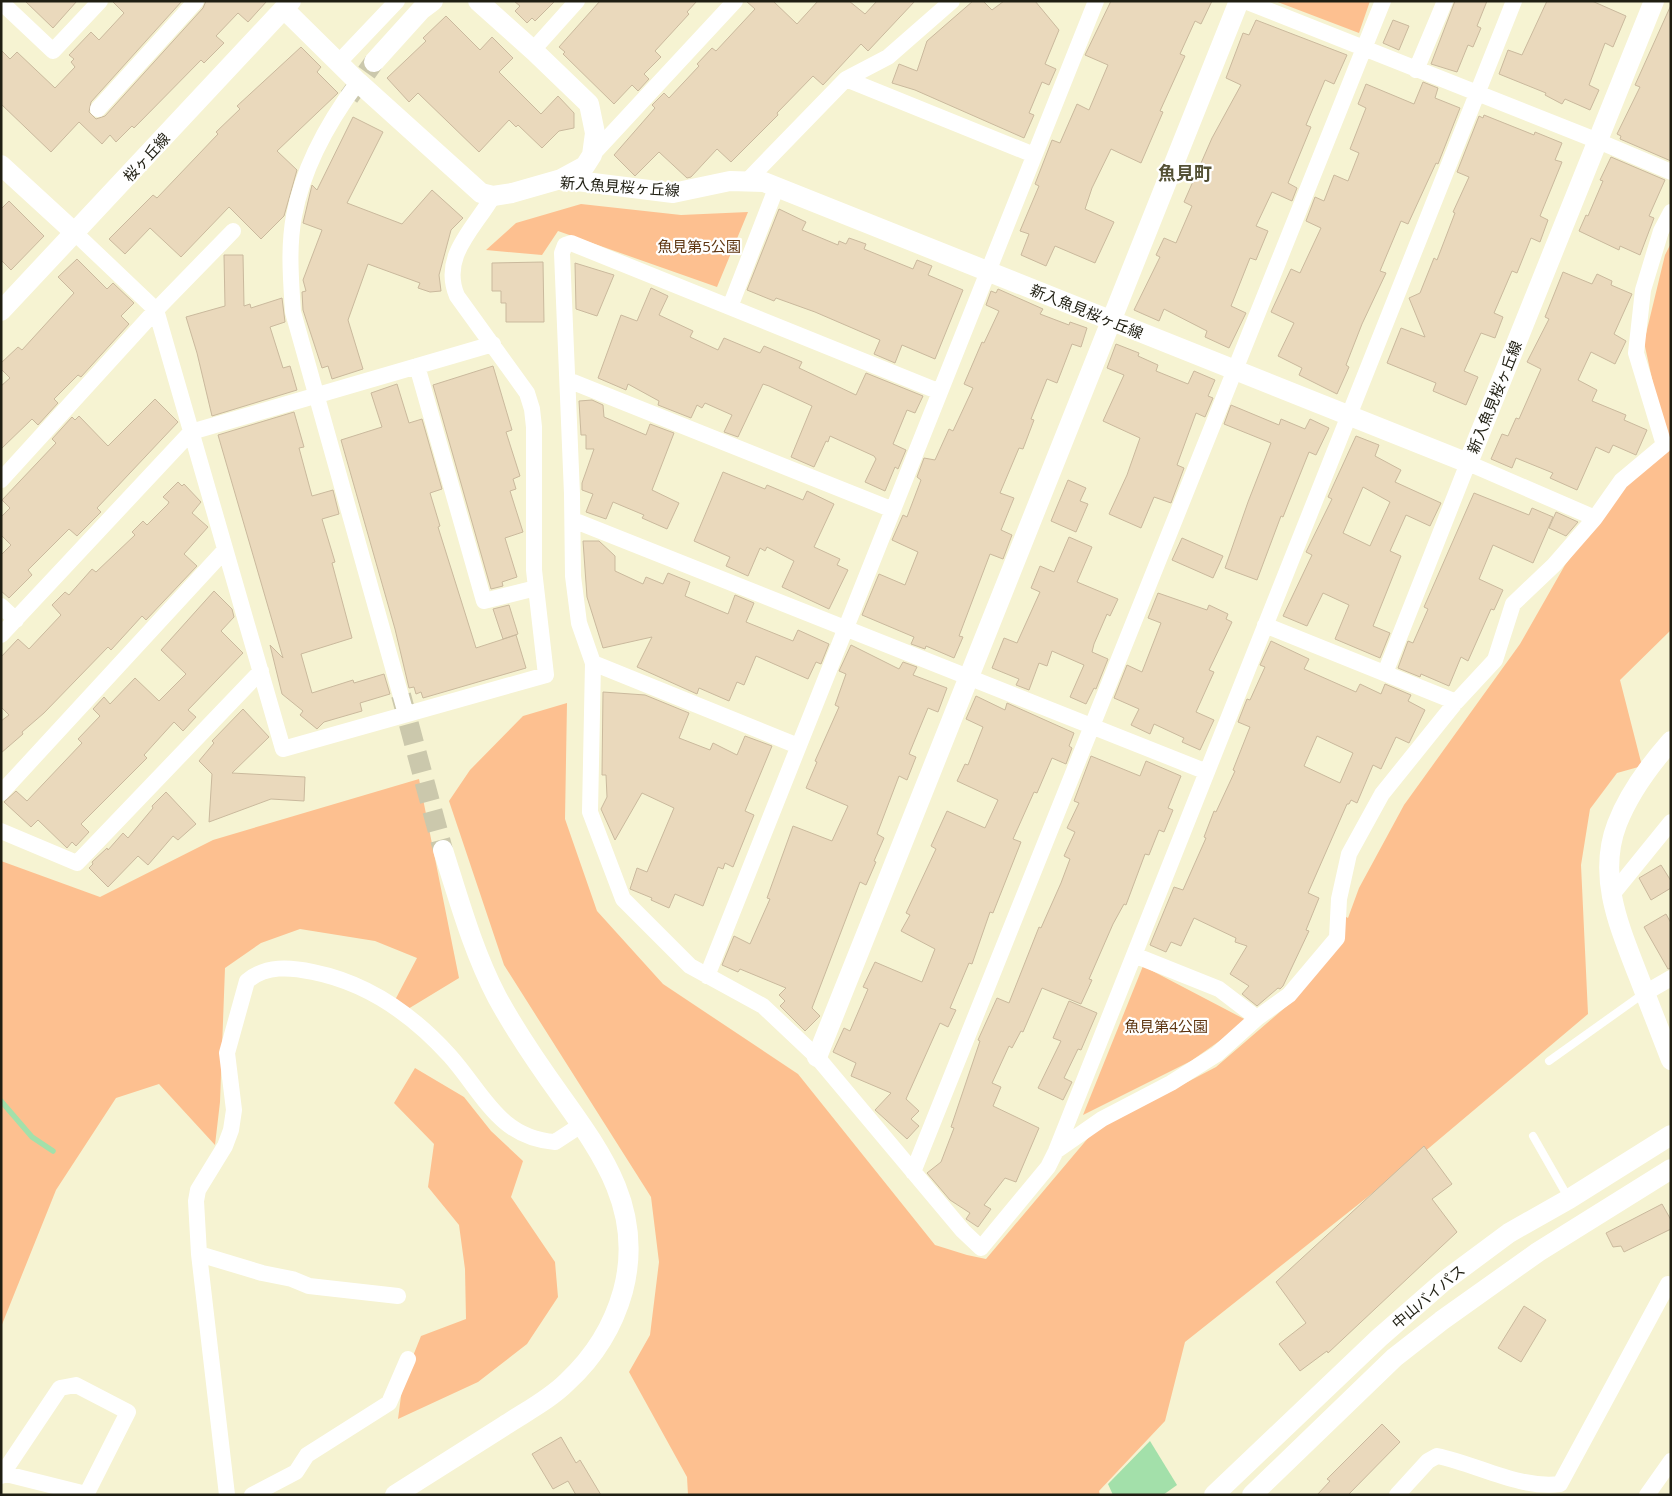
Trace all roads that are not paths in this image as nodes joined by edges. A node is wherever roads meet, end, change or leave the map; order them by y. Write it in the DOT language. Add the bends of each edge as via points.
graph roads {
  1 [pos="100,1"];
  2 [pos="196,1"];
  3 [pos="397,1"];
  4 [pos="433,1"];
  5 [pos="478,1"];
  6 [pos="577,1"];
  7 [pos="735,1"];
  8 [pos="1096,1"];
  9 [pos="1239,1"];
  10 [pos="1245,1"];
  11 [pos="1383,1"];
  12 [pos="1445,1"];
  13 [pos="1514,1"];
  14 [pos="1654,1"];
  15 [pos="1,2"];
  16 [pos="283,4"];
  17 [pos="944,4"];
  18 [pos="1364,49"];
  19 [pos="533,50"];
  20 [pos="339,62"];
  21 [pos="374,62"];
  22 [pos="1416,70"];
  23 [pos="846,79"];
  24 [pos="358,82"];
  25 [pos="1477,94"];
  26 [pos="98,109"];
  27 [pos="1598,141"];
  28 [pos="592,155"];
  29 [pos="1034,155"];
  30 [pos="1,165"];
  31 [pos="1671,172"];
  32 [pos="561,179"];
  33 [pos="748,180"];
  34 [pos="777,186"];
  35 [pos="493,196"];
  36 [pos="1671,212"];
  37 [pos="233,231"];
  38 [pos="75,234"];
  39 [pos="988,271"];
  40 [pos="730,307"];
  41 [pos="156,310"];
  42 [pos="1,311"];
  43 [pos="1111,321"];
  44 [pos="493,344"];
  45 [pos="417,366"];
  46 [pos="1235,370"];
  47 [pos="568,380"];
  48 [pos="940,392"];
  49 [pos="317,395"];
  50 [pos="1349,416"];
  51 [pos="191,432"];
  52 [pos="1468,463"];
  53 [pos="1,480"];
  54 [pos="893,510"];
  55 [pos="1595,518"];
  56 [pos="572,520"];
  57 [pos="225,550"];
  58 [pos="536,588"];
  59 [pos="1,606"];
  60 [pos="16,620"];
  61 [pos="1266,625"];
  62 [pos="845,628"];
  63 [pos="1,635"];
  64 [pos="592,663"];
  65 [pos="261,672"];
  66 [pos="1385,673"];
  67 [pos="969,677"];
  68 [pos="1456,702"];
  69 [pos="406,714"];
  70 [pos="1092,726"];
  71 [pos="1671,741"];
  72 [pos="798,746"];
  73 [pos="1207,772"];
  74 [pos="1,793"];
  75 [pos="1671,822"];
  76 [pos="1,830"];
  77 [pos="442,850"];
  78 [pos="1611,896"];
  79 [pos="1134,955"];
  80 [pos="707,976"];
  81 [pos="1671,978"];
  82 [pos="1645,993"];
  83 [pos="1257,1018"];
  84 [pos="817,1057"];
  85 [pos="1671,1060"];
  86 [pos="1549,1061"];
  87 [pos="581,1125"];
  88 [pos="1671,1135"];
  89 [pos="1533,1136"];
  90 [pos="1056,1151"];
  91 [pos="1671,1169"];
  92 [pos="913,1172"];
  93 [pos="1569,1199"];
  94 [pos="199,1254"];
  95 [pos="1671,1285"];
  96 [pos="398,1296"];
  97 [pos="408,1359"];
  98 [pos="1671,1461"];
  99 [pos="2,1474"];
  100 [pos="86,1494"];
  101 [pos="227,1495"];
  102 [pos="252,1495"];
  103 [pos="395,1495"];
  104 [pos="1214,1495"];
  105 [pos="1252,1495"];
  106 [pos="1397,1495"];
  107 [pos="1647,1495"];
  1 -- 15 [label="street" via="53,51"];
  2 -- 26 [label="street"];
  3 -- 20 [label="street"];
  4 -- 21 [label="street"];
  5 -- 19 [label="street"];
  6 -- 19 [label="street"];
  7 -- 28 [label="street"];
  8 -- 29 [label="street"];
  9 -- 43 [label="street"];
  10 -- 18 [label="street"];
  11 -- 18 [label="street"];
  12 -- 22 [label="street"];
  13 -- 25 [label="street"];
  14 -- 27 [label="street, 新入魚見桜ヶ丘線"];
  16 -- 20 [label="street"];
  16 -- 38 [label="street, 桜ヶ丘線"];
  17 -- 23 [label="street" via="888,57"];
  18 -- 22 [label="street"];
  18 -- 46 [label="street"];
  19 -- 28 [label="street" via="589,104 595,133"];
  20 -- 24 [label="street"];
  22 -- 25 [label="street"];
  23 -- 29 [label="street"];
  23 -- 33 [label="street"];
  24 -- 35 [label="street" via="476,190"];
  24 -- 49 [label="street" via="321,137 294,216 291,249 293,312"];
  25 -- 27 [label="street"];
  25 -- 50 [label="street"];
  27 -- 31 [label="street"];
  27 -- 52 [label="street, 新入魚見桜ヶ丘線"];
  28 -- 32 [label="street" via="585,166"];
  29 -- 39 [label="street"];
  30 -- 38 [label="street"];
  32 -- 33 [label="street, 新入魚見桜ヶ丘線" via="673,193"];
  32 -- 35 [label="street, 新入魚見桜ヶ丘線"];
  33 -- 34 [label="street, 新入魚見桜ヶ丘線"];
  34 -- 39 [label="street, 新入魚見桜ヶ丘線"];
  34 -- 40 [label="street"];
  35 -- 44 [label="street" via="481,218 461,242 452,275 457,296"];
  36 -- 55 [label="street" via="1661,230 1643,290 1636,354 1664,445 1621,480"];
  37 -- 41 [label="street"];
  38 -- 41 [label="street"];
  38 -- 42 [label="street, 桜ヶ丘線"];
  39 -- 43 [label="street, 新入魚見桜ヶ丘線"];
  39 -- 48 [label="street"];
  40 -- 47 [label="street" via="571,243 565,245 562,253"];
  40 -- 48 [label="street"];
  41 -- 51 [label="street"];
  41 -- 53 [label="street"];
  43 -- 46 [label="street, 新入魚見桜ヶ丘線"];
  43 -- 67 [label="street"];
  44 -- 45 [label="street"];
  44 -- 58 [label="street" via="527,393 532,410"];
  45 -- 49 [label="street"];
  45 -- 58 [label="street" via="484,601"];
  46 -- 50 [label="street, 新入魚見桜ヶ丘線"];
  46 -- 70 [label="street"];
  47 -- 54 [label="street"];
  47 -- 56 [label="street"];
  48 -- 54 [label="street"];
  49 -- 51 [label="street"];
  49 -- 69 [label="street"];
  50 -- 52 [label="street, 新入魚見桜ヶ丘線"];
  50 -- 61 [label="street"];
  51 -- 57 [label="street"];
  51 -- 60 [label="street"];
  52 -- 55 [label="street"];
  52 -- 66 [label="street"];
  54 -- 62 [label="street"];
  55 -- 68 [label="street" via="1554,565 1513,604 1495,660"];
  56 -- 62 [label="street"];
  56 -- 64 [label="street" via="573,576 579,622"];
  57 -- 65 [label="street"];
  57 -- 74 [label="street"];
  58 -- 69 [label="street" via="546,675"];
  59 -- 60 [label="street"];
  60 -- 63 [label="street"];
  61 -- 66 [label="street"];
  61 -- 73 [label="street"];
  62 -- 67 [label="street"];
  62 -- 72 [label="street"];
  64 -- 72 [label="street"];
  64 -- 80 [label="street" via="590,812 623,899 690,966"];
  65 -- 69 [label="street" via="283,749"];
  65 -- 76 [label="street" via="77,863"];
  66 -- 68 [label="street"];
  67 -- 70 [label="street"];
  67 -- 84 [label="street"];
  68 -- 83 [label="street" via="1382,794 1349,854 1338,899 1336,938 1289,994"];
  70 -- 73 [label="street"];
  70 -- 92 [label="street"];
  71 -- 78 [label="street" via="1651,764 1617,826 1610,855"];
  72 -- 80 [label="street"];
  73 -- 79 [label="street"];
  75 -- 78 [label="street"];
  77 -- 87 [label="street" via="476,950 498,998 526,1046"];
  78 -- 82 [label="street" via="1615,916"];
  79 -- 83 [label="street" via="1219,989"];
  79 -- 90 [label="street"];
  80 -- 84 [label="street" via="763,1006"];
  81 -- 82 [label="street"];
  82 -- 85 [label="street"];
  82 -- 86 [label="lane"];
  83 -- 90 [label="street" via="1217,1054 1171,1084 1102,1119"];
  84 -- 92 [label="street"];
  87 -- 94 [label="street" via="555,1142 531,1138 510,1127 490,1109 432,1038 375,993 325,974 301,969 275,968 257,973 247,981 242,993 227,1053 234,1110 231,1130 198,1190"];
  87 -- 103 [label="street" via="611,1172 627,1224 628,1267 612,1323 592,1356 566,1384"];
  88 -- 93 [label="street, 中山バイパス"];
  89 -- 93 [label="lane"];
  90 -- 92 [label="street" via="1048,1167 981,1248 962,1231"];
  91 -- 105 [label="street, 中山バイパス" via="1538,1252 1433,1327 1395,1357"];
  93 -- 104 [label="street, 中山バイパス" via="1509,1233 1443,1282 1379,1338"];
  94 -- 96 [label="street" via="309,1286"];
  94 -- 101 [label="street"];
  95 -- 106 [label="street" via="1668,1284 1560,1484 1546,1486 1527,1482 1437,1456 1428,1461"];
  97 -- 102 [label="street" via="389,1403 307,1455 296,1472"];
  98 -- 107 [label="street"];
  99 -- 100 [label="street"];
  99 -- 100 [label="street" via="60,1388 76,1385 128,1412"];
}
